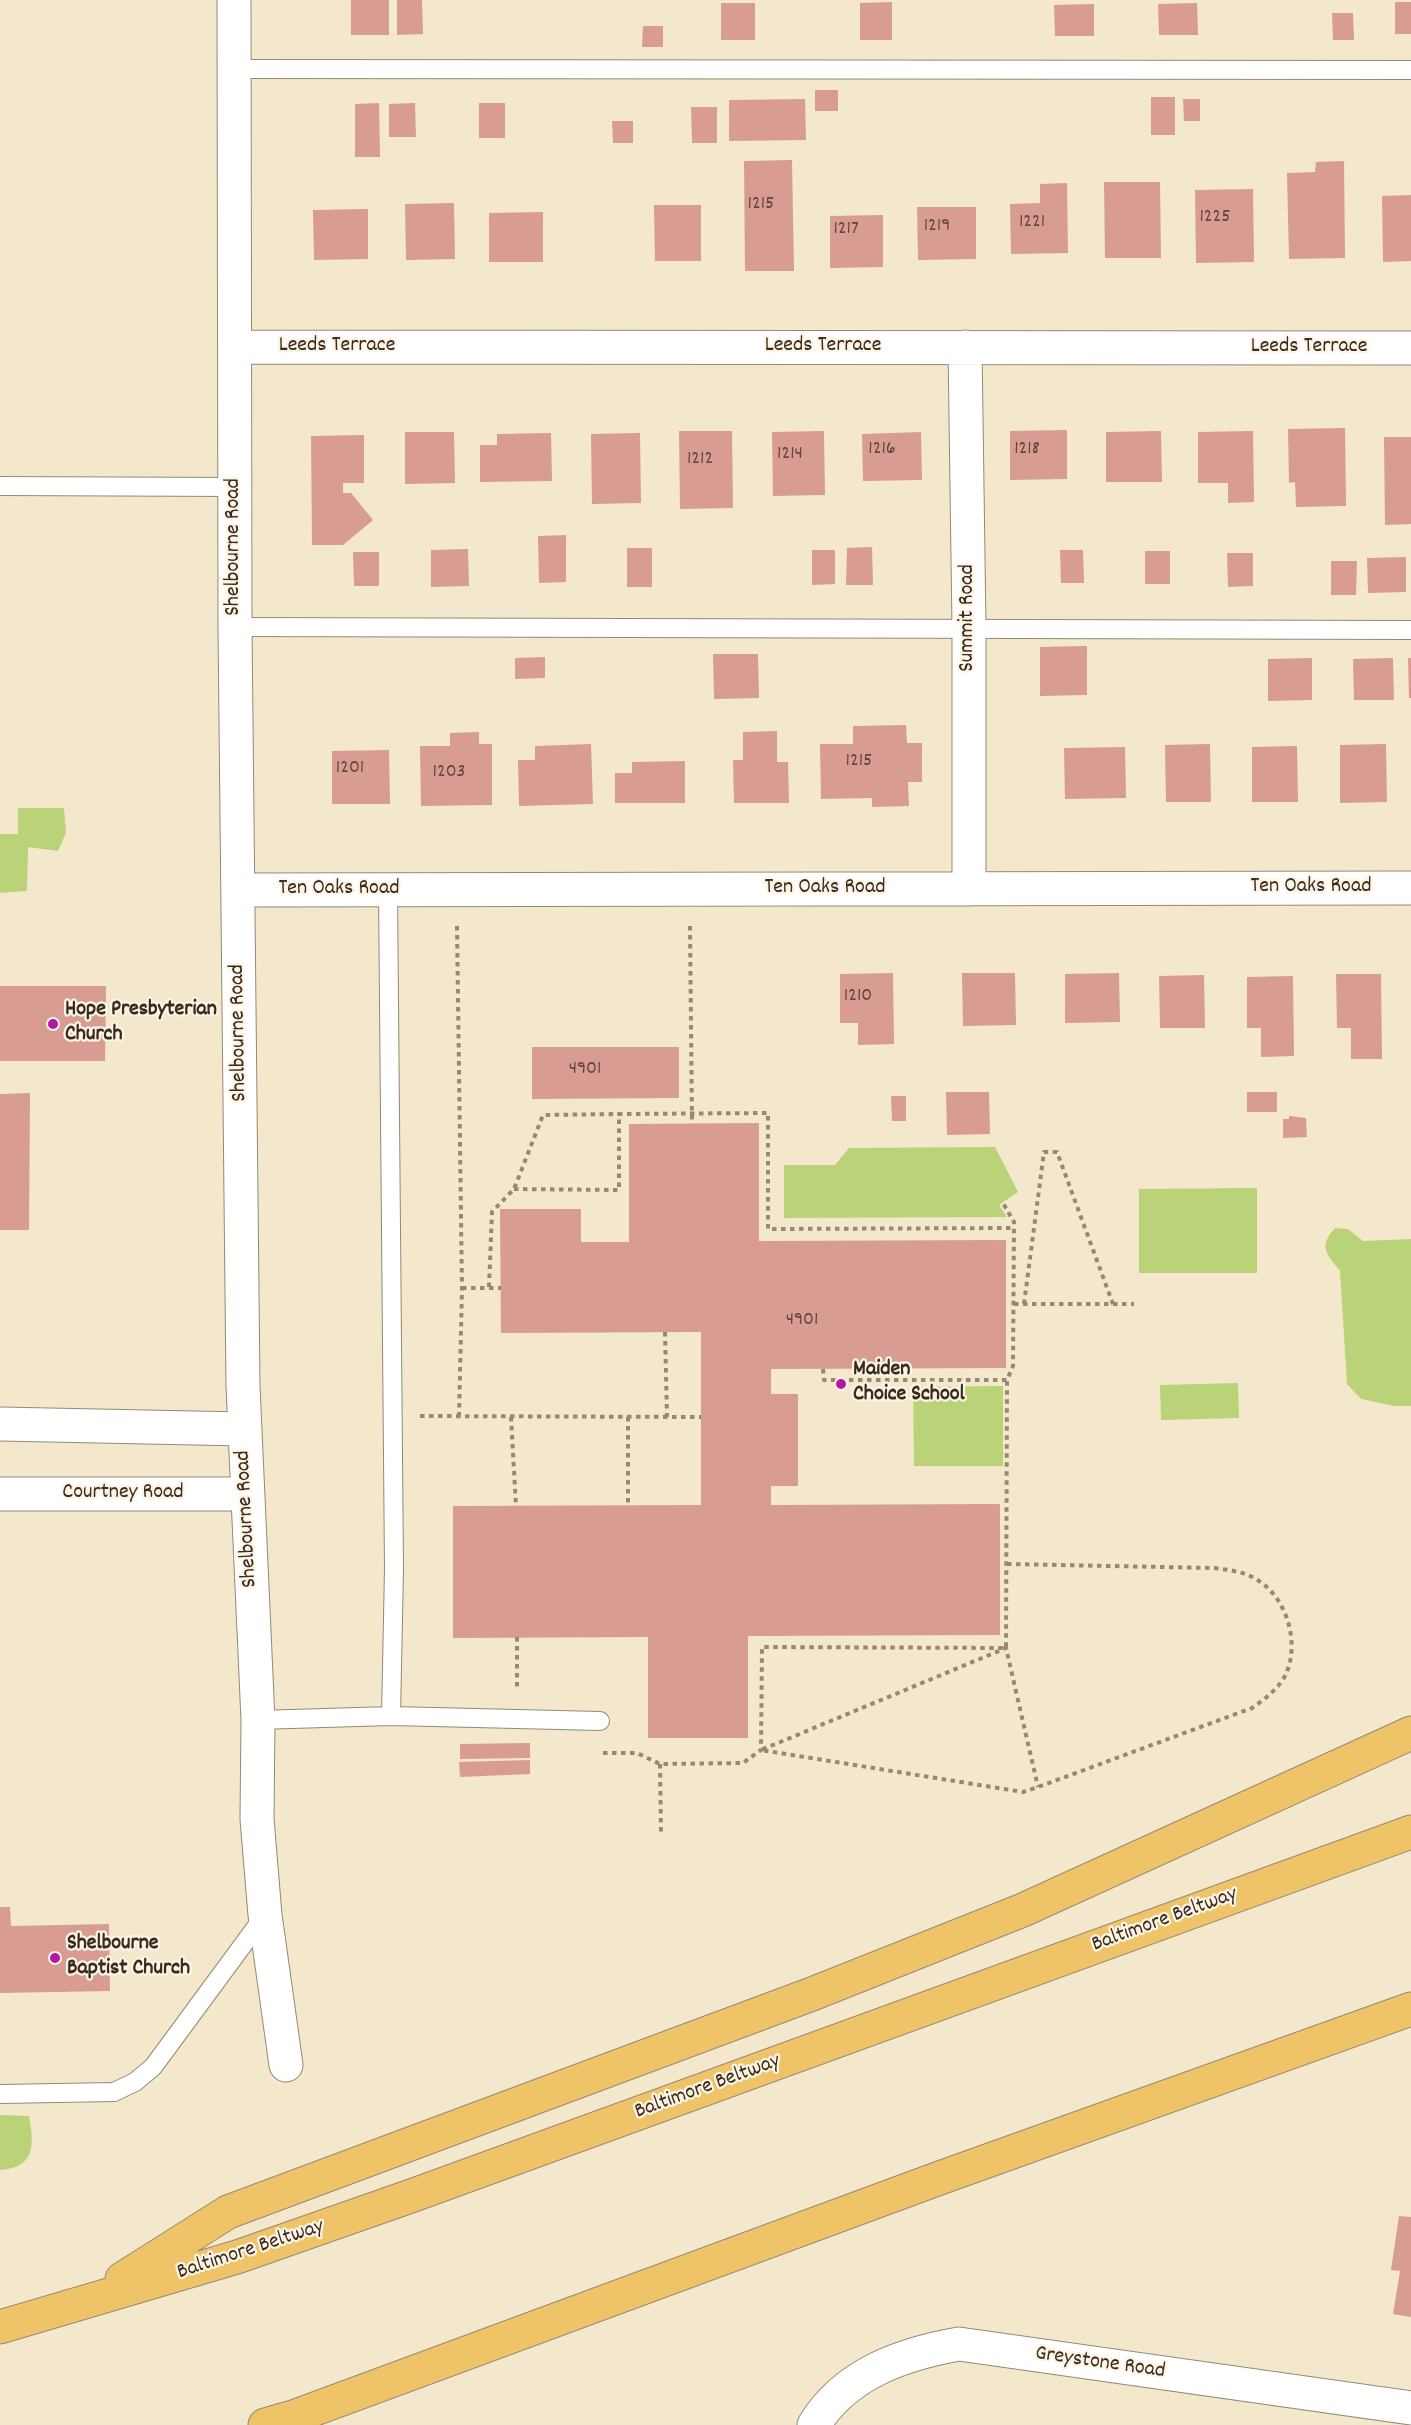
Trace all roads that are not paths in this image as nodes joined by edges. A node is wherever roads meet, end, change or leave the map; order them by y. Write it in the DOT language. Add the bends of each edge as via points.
graph roads {
  1 [pos="234,0"];
  2 [pos="235,69"];
  3 [pos="1411,70"];
  4 [pos="235,347"];
  5 [pos="965,347"];
  6 [pos="1411,348"];
  7 [pos="0,486"];
  8 [pos="235,488"];
  9 [pos="236,627"];
  10 [pos="969,627"];
  11 [pos="1411,630"];
  12 [pos="1411,888"];
  13 [pos="969,889"];
  14 [pos="238,890"];
  15 [pos="388,890"];
  16 [pos="0,1424"];
  17 [pos="244,1430"];
  18 [pos="0,1494"];
  19 [pos="247,1494"];
  20 [pos="391,1716"];
  21 [pos="258,1720"];
  22 [pos="600,1721"];
  23 [pos="1411,1733"];
  24 [pos="1411,1832"];
  25 [pos="265,1915"];
  26 [pos="1411,2009"];
  27 [pos="286,2064"];
  28 [pos="0,2094"];
  29 [pos="89,2301"];
  30 [pos="0,2327"];
  31 [pos="1411,2408"];
  32 [pos="265,2425"];
  33 [pos="814,2425"];
  1 -- 2 [label="street, Shelbourne Road"];
  2 -- 3 [label="lane"];
  2 -- 4 [label="street, Shelbourne Road"];
  4 -- 5 [label="street, Leeds Terrace"];
  4 -- 8 [label="street, Shelbourne Road"];
  5 -- 6 [label="street, Leeds Terrace"];
  5 -- 10 [label="street, Summit Road"];
  7 -- 8 [label="lane"];
  8 -- 9 [label="street, Shelbourne Road"];
  9 -- 10 [label="lane"];
  9 -- 14 [label="street, Shelbourne Road"];
  10 -- 11 [label="lane"];
  10 -- 13 [label="street, Summit Road"];
  12 -- 13 [label="street, Ten Oaks Road"];
  13 -- 15 [label="street, Ten Oaks Road"];
  14 -- 15 [label="street, Ten Oaks Road"];
  14 -- 17 [label="street, Shelbourne Road"];
  15 -- 20 [label="lane" via="394,1569"];
  16 -- 17 [label="street"];
  17 -- 19 [label="street, Shelbourne Road"];
  18 -- 19 [label="street, Courtney Road"];
  19 -- 21 [label="street, Shelbourne Road"];
  20 -- 21 [label="lane"];
  20 -- 22 [label="lane"];
  21 -- 25 [label="street, Shelbourne Road" via="257,1819"];
  23 -- 29 [label="highway" via="1023,1910 812,1994 228,2212"];
  24 -- 29 [label="highway, Baltimore Beltway" via="237,2258"];
  25 -- 27 [label="street, Shelbourne Road"];
  25 -- 28 [label="lane" via="153,2067 135,2082 114,2092"];
  26 -- 32 [label="highway"];
  29 -- 30 [label="highway, Baltimore Beltway"];
  31 -- 33 [label="street, Greystone Road" via="958,2344 885,2364 850,2385"];
}
